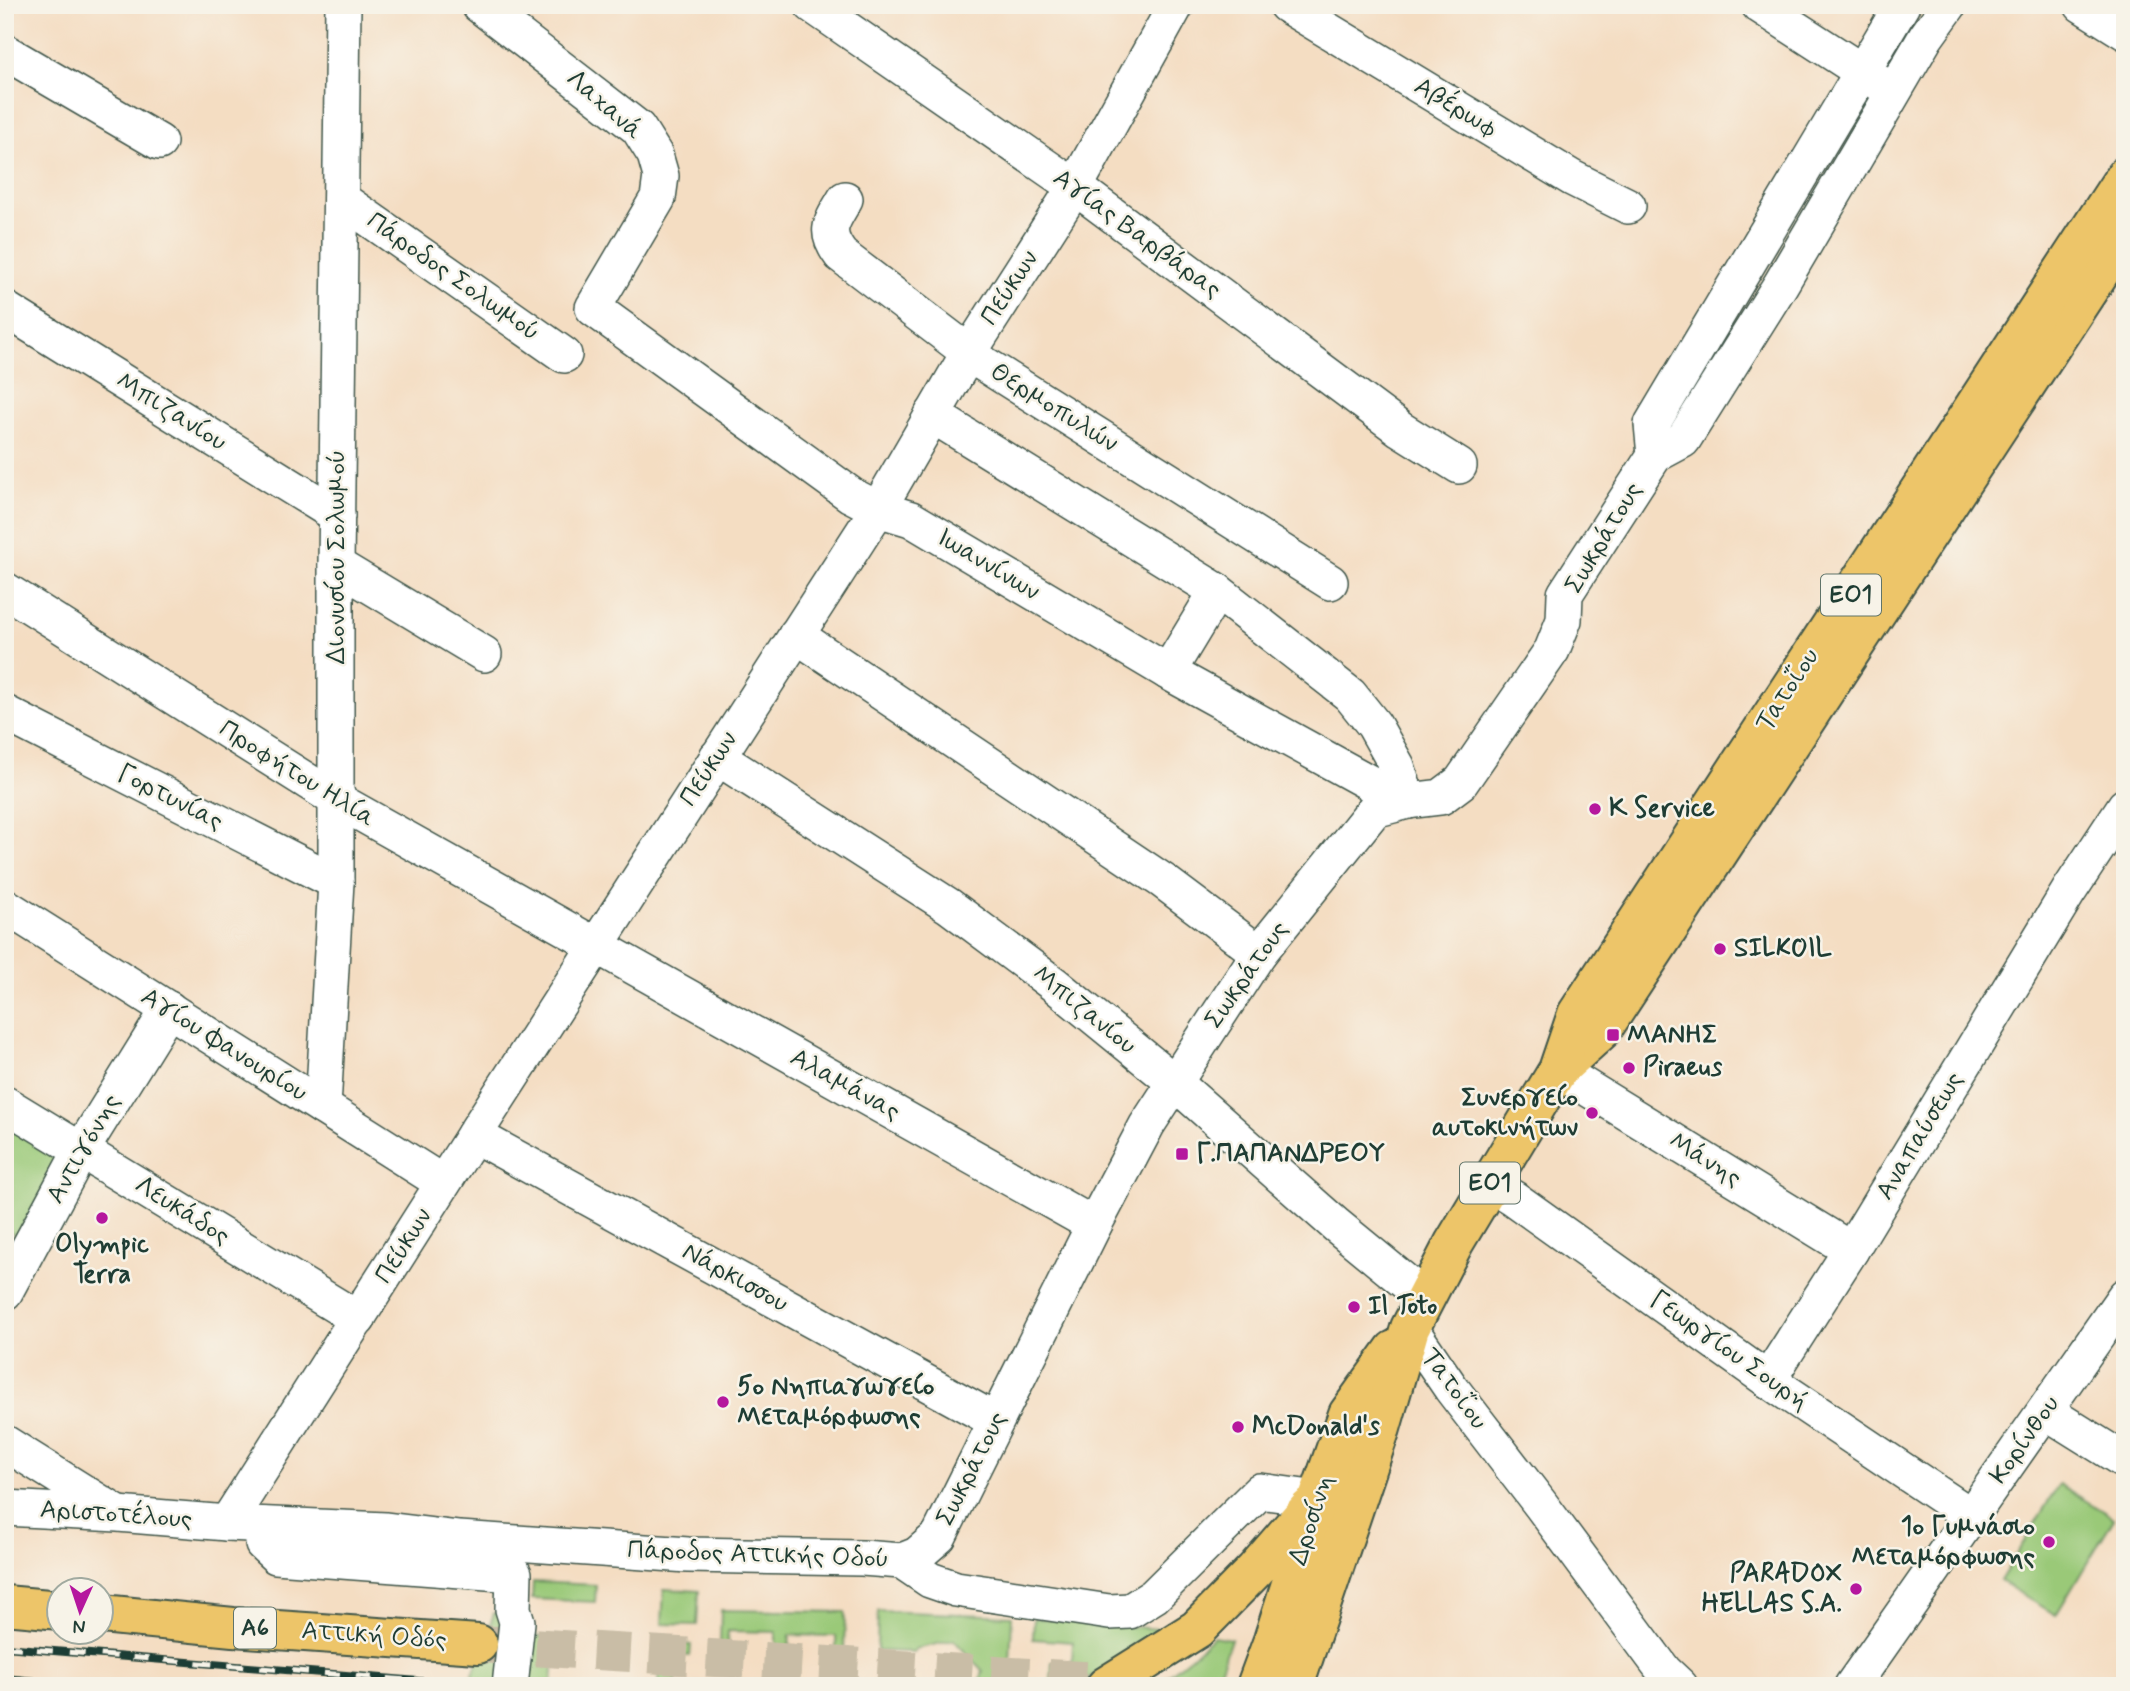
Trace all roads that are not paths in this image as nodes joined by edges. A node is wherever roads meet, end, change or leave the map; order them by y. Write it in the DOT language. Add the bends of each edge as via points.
graph roads {
  1 [pos="343,5"];
  2 [pos="479,5"];
  3 [pos="1176,5"];
  4 [pos="1286,5"];
  5 [pos="1759,5"];
  6 [pos="1902,5"];
  7 [pos="1949,5"];
  8 [pos="2082,5"];
  9 [pos="824,9"];
  10 [pos="2125,32"];
  11 [pos="5,52"];
  12 [pos="1862,72"];
  13 [pos="1893,92"];
  14 [pos="159,142"];
  15 [pos="2125,176"];
  16 [pos="1075,187"];
  17 [pos="341,199"];
  18 [pos="845,200"];
  19 [pos="1784,202"];
  20 [pos="1628,206"];
  21 [pos="1816,224"];
  22 [pos="2125,234"];
  23 [pos="593,308"];
  24 [pos="5,309"];
  25 [pos="1708,329"];
  26 [pos="1741,349"];
  27 [pos="968,354"];
  28 [pos="564,355"];
  29 [pos="932,415"];
  30 [pos="1655,455"];
  31 [pos="1460,466"];
  32 [pos="878,509"];
  33 [pos="337,515"];
  34 [pos="336,565"];
  35 [pos="1330,582"];
  36 [pos="5,590"];
  37 [pos="1217,591"];
  38 [pos="796,635"];
  39 [pos="484,654"];
  40 [pos="1168,672"];
  41 [pos="5,713"];
  42 [pos="717,757"];
  43 [pos="337,800"];
  44 [pos="1402,802"];
  45 [pos="2125,806"];
  46 [pos="336,882"];
  47 [pos="5,906"];
  48 [pos="595,946"];
  49 [pos="1259,953"];
  50 [pos="169,1009"];
  51 [pos="1558,1070"];
  52 [pos="1174,1082"];
  53 [pos="5,1104"];
  54 [pos="323,1108"];
  55 [pos="474,1135"];
  56 [pos="82,1149"];
  57 [pos="1489,1183"];
  58 [pos="443,1184"];
  59 [pos="1094,1224"];
  60 [pos="1851,1250"];
  61 [pos="10,1269"];
  62 [pos="2125,1296"];
  63 [pos="1417,1313"];
  64 [pos="358,1319"];
  65 [pos="1768,1380"];
  66 [pos="2045,1411"];
  67 [pos="996,1421"];
  68 [pos="5,1443"];
  69 [pos="2125,1461"];
  70 [pos="1318,1499"];
  71 [pos="5,1507"];
  72 [pos="118,1514"];
  73 [pos="1971,1516"];
  74 [pos="227,1523"];
  75 [pos="264,1525"];
  76 [pos="902,1561"];
  77 [pos="5,1605"];
  78 [pos="46,1609"];
  79 [pos="116,1615"];
  80 [pos="1290,1642"];
  81 [pos="478,1644"];
  82 [pos="510,1686"];
  83 [pos="1106,1686"];
  84 [pos="1256,1686"];
  85 [pos="1294,1686"];
  86 [pos="1680,1686"];
  87 [pos="1852,1686"];
  1 -- 17 [label="street, Διονυσίου Σολωμού"];
  2 -- 23 [label="street, Λαχανά" via="638,128 655,155 661,176 658,198"];
  3 -- 16 [label="street, Πεύκων"];
  4 -- 20 [label="street, Αβέρωφ" via="1572,178"];
  5 -- 12 [label="street"];
  6 -- 12 [label="street, Σωκράτους"];
  7 -- 13 [label="street, Σωκράτους"];
  8 -- 10 [label="street"];
  9 -- 16 [label="street, Αγίας Βαρβάρας"];
  11 -- 14 [label="street"];
  12 -- 13 [label="street"];
  12 -- 19 [label="street, Σωκράτους"];
  13 -- 21 [label="street, Σωκράτους"];
  15 -- 51 [label="main road, Τατοΐου / ΕΟ1" via="1577,1014"];
  16 -- 27 [label="street, Πεύκων"];
  16 -- 31 [label="street, Αγίας Βαρβάρας" via="1400,429"];
  17 -- 28 [label="street, Πάροδος Σολωμού"];
  17 -- 33 [label="street, Διονυσίου Σολωμού"];
  18 -- 27 [label="street, Θερμοπυλών" via="830,230 841,255"];
  19 -- 21 [label="street"];
  19 -- 25 [label="street, Σωκράτους"];
  21 -- 26 [label="street, Σωκράτους"];
  22 -- 51 [label="main road, Τατοΐου / ΕΟ1" via="1602,1030"];
  23 -- 32 [label="street, Ιωαννίνων" via="852,495"];
  24 -- 33 [label="street, Μπιζανίου"];
  25 -- 26 [label="street"];
  25 -- 30 [label="street, Σωκράτους" via="1652,425"];
  26 -- 30 [label="street, Σωκράτους" via="1683,440"];
  27 -- 29 [label="street, Πεύκων"];
  27 -- 35 [label="street, Θερμοπυλών"];
  29 -- 32 [label="street, Πεύκων"];
  29 -- 37 [label="street"];
  30 -- 44 [label="street, Σωκράτους" via="1565,594 1564,620 1552,650 1461,782 1441,797"];
  32 -- 38 [label="street, Πεύκων"];
  32 -- 40 [label="street, Ιωαννίνων" via="911,519"];
  33 -- 34 [label="street, Διονυσίου Σολωμού"];
  34 -- 39 [label="street"];
  34 -- 43 [label="street, Διονυσίου Σολωμού"];
  36 -- 43 [label="street, Προφήτου Ηλία"];
  37 -- 40 [label="street"];
  37 -- 44 [label="street" via="1350,695 1397,766"];
  38 -- 42 [label="street, Πεύκων"];
  38 -- 49 [label="street" via="1163,881"];
  40 -- 44 [label="street, Ιωαννίνων"];
  41 -- 46 [label="street, Γορτυνίας"];
  42 -- 48 [label="street, Πεύκων"];
  42 -- 52 [label="street, Μπιζανίου" via="949,906"];
  43 -- 46 [label="street, Διονυσίου Σολωμού"];
  43 -- 48 [label="street, Προφήτου Ηλία"];
  44 -- 49 [label="street, Σωκράτους" via="1374,810"];
  45 -- 60 [label="street, Αναπαύσεως"];
  46 -- 54 [label="street, Διονυσίου Σολωμού"];
  47 -- 50 [label="street, Αγίου Φανουρίου"];
  48 -- 55 [label="street, Πεύκων"];
  48 -- 59 [label="street, Αλαμάνας"];
  49 -- 52 [label="street, Σωκράτους"];
  50 -- 54 [label="street, Αγίου Φανουρίου"];
  50 -- 56 [label="street, Αντιγόνης"];
  51 -- 57 [label="main road, Τατοΐου / ΕΟ1"];
  51 -- 60 [label="street, Μάνης"];
  52 -- 59 [label="street, Σωκράτους"];
  52 -- 63 [label="street, Μπιζανίου" via="1318,1209"];
  53 -- 56 [label="street, Λευκάδος"];
  54 -- 58 [label="street, Αγίου Φανουρίου"];
  55 -- 58 [label="street, Πεύκων"];
  55 -- 67 [label="street, Νάρκισσου"];
  56 -- 61 [label="street, Αντιγόνης"];
  56 -- 64 [label="street, Λευκάδος"];
  57 -- 63 [label="main road, Τατοΐου / ΕΟ1"];
  57 -- 65 [label="street, Γεωργίου Σουρή"];
  58 -- 64 [label="street, Πεύκων"];
  59 -- 67 [label="street, Σωκράτους"];
  60 -- 65 [label="street, Αναπαύσεως"];
  62 -- 66 [label="street, Κορίνθου"];
  63 -- 70 [label="main road, Δροσίνη / ΕΟ1" via="1348,1414"];
  63 -- 80 [label="main road, Δροσίνη / ΕΟ1" via="1381,1428"];
  63 -- 86 [label="street, Τατοΐου" via="1451,1388 1664,1671"];
  64 -- 74 [label="street, Πεύκων"];
  65 -- 73 [label="street, Γεωργίου Σουρή"];
  66 -- 69 [label="street"];
  66 -- 73 [label="street, Κορίνθου"];
  67 -- 76 [label="street, Σωκράτους" via="939,1536"];
  68 -- 72 [label="street"];
  70 -- 76 [label="street, Πάροδος Αττικής Οδού" via="1260,1491 1154,1596 1130,1611 1108,1612 956,1589 930,1580"];
  70 -- 80 [label="main road, Δροσίνη / ΕΟ1"];
  70 -- 83 [label="main road" via="1197,1629"];
  71 -- 72 [label="street, Αριστοτέλους"];
  72 -- 74 [label="street, Αριστοτέλους"];
  73 -- 87 [label="street, Κορίνθου"];
  74 -- 75 [label="street, Πάροδος Αττικής Οδού"];
  75 -- 76 [label="street, Πάροδος Αττικής Οδού" via="386,1530 688,1555"];
  75 -- 82 [label="street" via="263,1544 276,1556 514,1574 517,1622"];
  77 -- 78 [label="main road"];
  79 -- 81 [label="main road, Αττική Οδός / Α6"];
  80 -- 84 [label="main road, Δροσίνη / ΕΟ1"];
  80 -- 85 [label="main road, Δροσίνη / ΕΟ1"];
}
